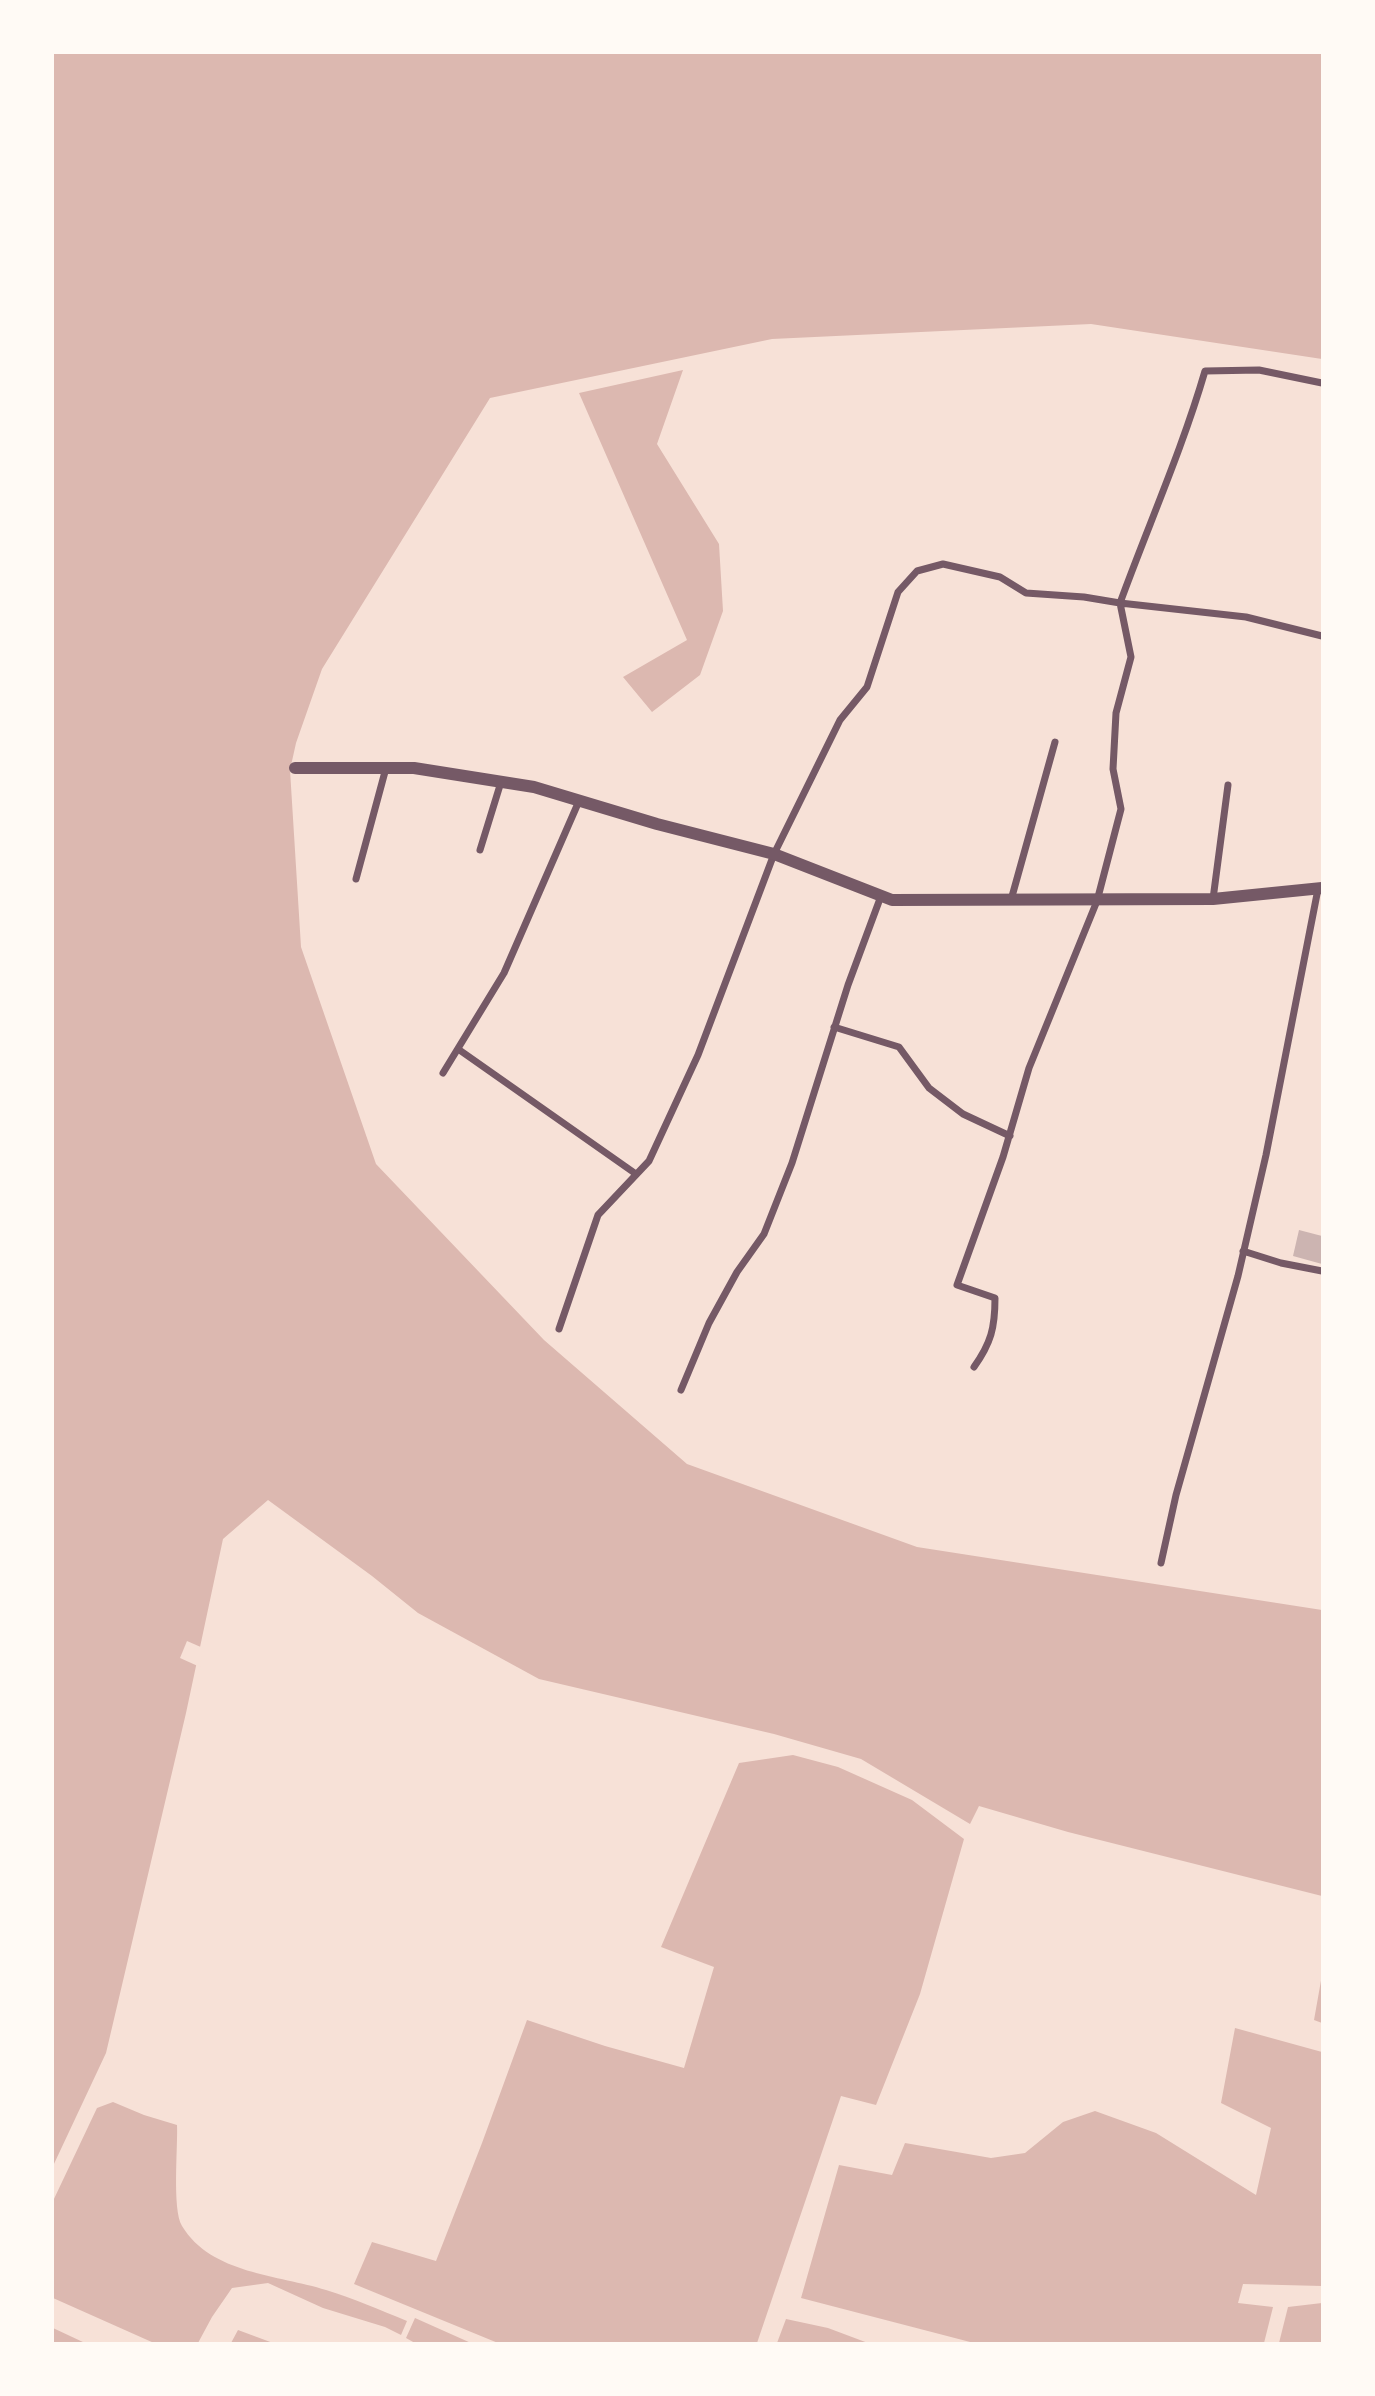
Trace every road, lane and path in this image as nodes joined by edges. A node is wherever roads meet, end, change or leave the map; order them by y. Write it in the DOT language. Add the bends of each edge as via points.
graph roads {
  1 [pos="1322,383"];
  2 [pos="1120,603"];
  3 [pos="1322,636"];
  4 [pos="1055,742"];
  5 [pos="295,768"];
  6 [pos="386,768"];
  7 [pos="501,782"];
  8 [pos="1228,785"];
  9 [pos="579,801"];
  10 [pos="480,850"];
  11 [pos="774,854"];
  12 [pos="356,879"];
  13 [pos="1320,889"];
  14 [pos="881,896"];
  15 [pos="1213,899"];
  16 [pos="1011,901"];
  17 [pos="1097,901"];
  18 [pos="834,1027"];
  19 [pos="458,1049"];
  20 [pos="443,1073"];
  21 [pos="1010,1136"];
  22 [pos="636,1174"];
  23 [pos="1243,1251"];
  24 [pos="1322,1271"];
  25 [pos="559,1329"];
  26 [pos="974,1367"];
  27 [pos="681,1390"];
  28 [pos="1161,1563"];
  1 -- 2 [label="street" via="1259,370 1205,371"];
  2 -- 3 [label="street" via="1246,617"];
  2 -- 11 [label="street" via="1026,593 1000,578 943,564 917,571 898,592 867,687 840,720"];
  2 -- 17 [label="street" via="1131,657 1115,727 1113,769 1121,809"];
  4 -- 16 [label="street"];
  5 -- 6 [label="street"];
  6 -- 7 [label="street"];
  6 -- 12 [label="street"];
  7 -- 9 [label="street"];
  7 -- 10 [label="street"];
  8 -- 15 [label="street"];
  9 -- 11 [label="street"];
  9 -- 19 [label="street" via="504,973"];
  11 -- 14 [label="street"];
  11 -- 22 [label="street" via="698,1055 649,1161"];
  13 -- 15 [label="street"];
  13 -- 23 [label="street"];
  14 -- 16 [label="street" via="892,900"];
  14 -- 18 [label="street"];
  15 -- 17 [label="street"];
  16 -- 17 [label="street"];
  17 -- 21 [label="street" via="1029,1068"];
  18 -- 21 [label="street" via="899,1047 929,1088 963,1114"];
  18 -- 27 [label="street" via="792,1163 764,1234 709,1323"];
  19 -- 20 [label="street"];
  19 -- 22 [label="street"];
  21 -- 26 [label="street" via="957,1285 995,1298 989,1347"];
  22 -- 25 [label="street" via="598,1215"];
  23 -- 24 [label="street"];
  23 -- 28 [label="street"];
}
